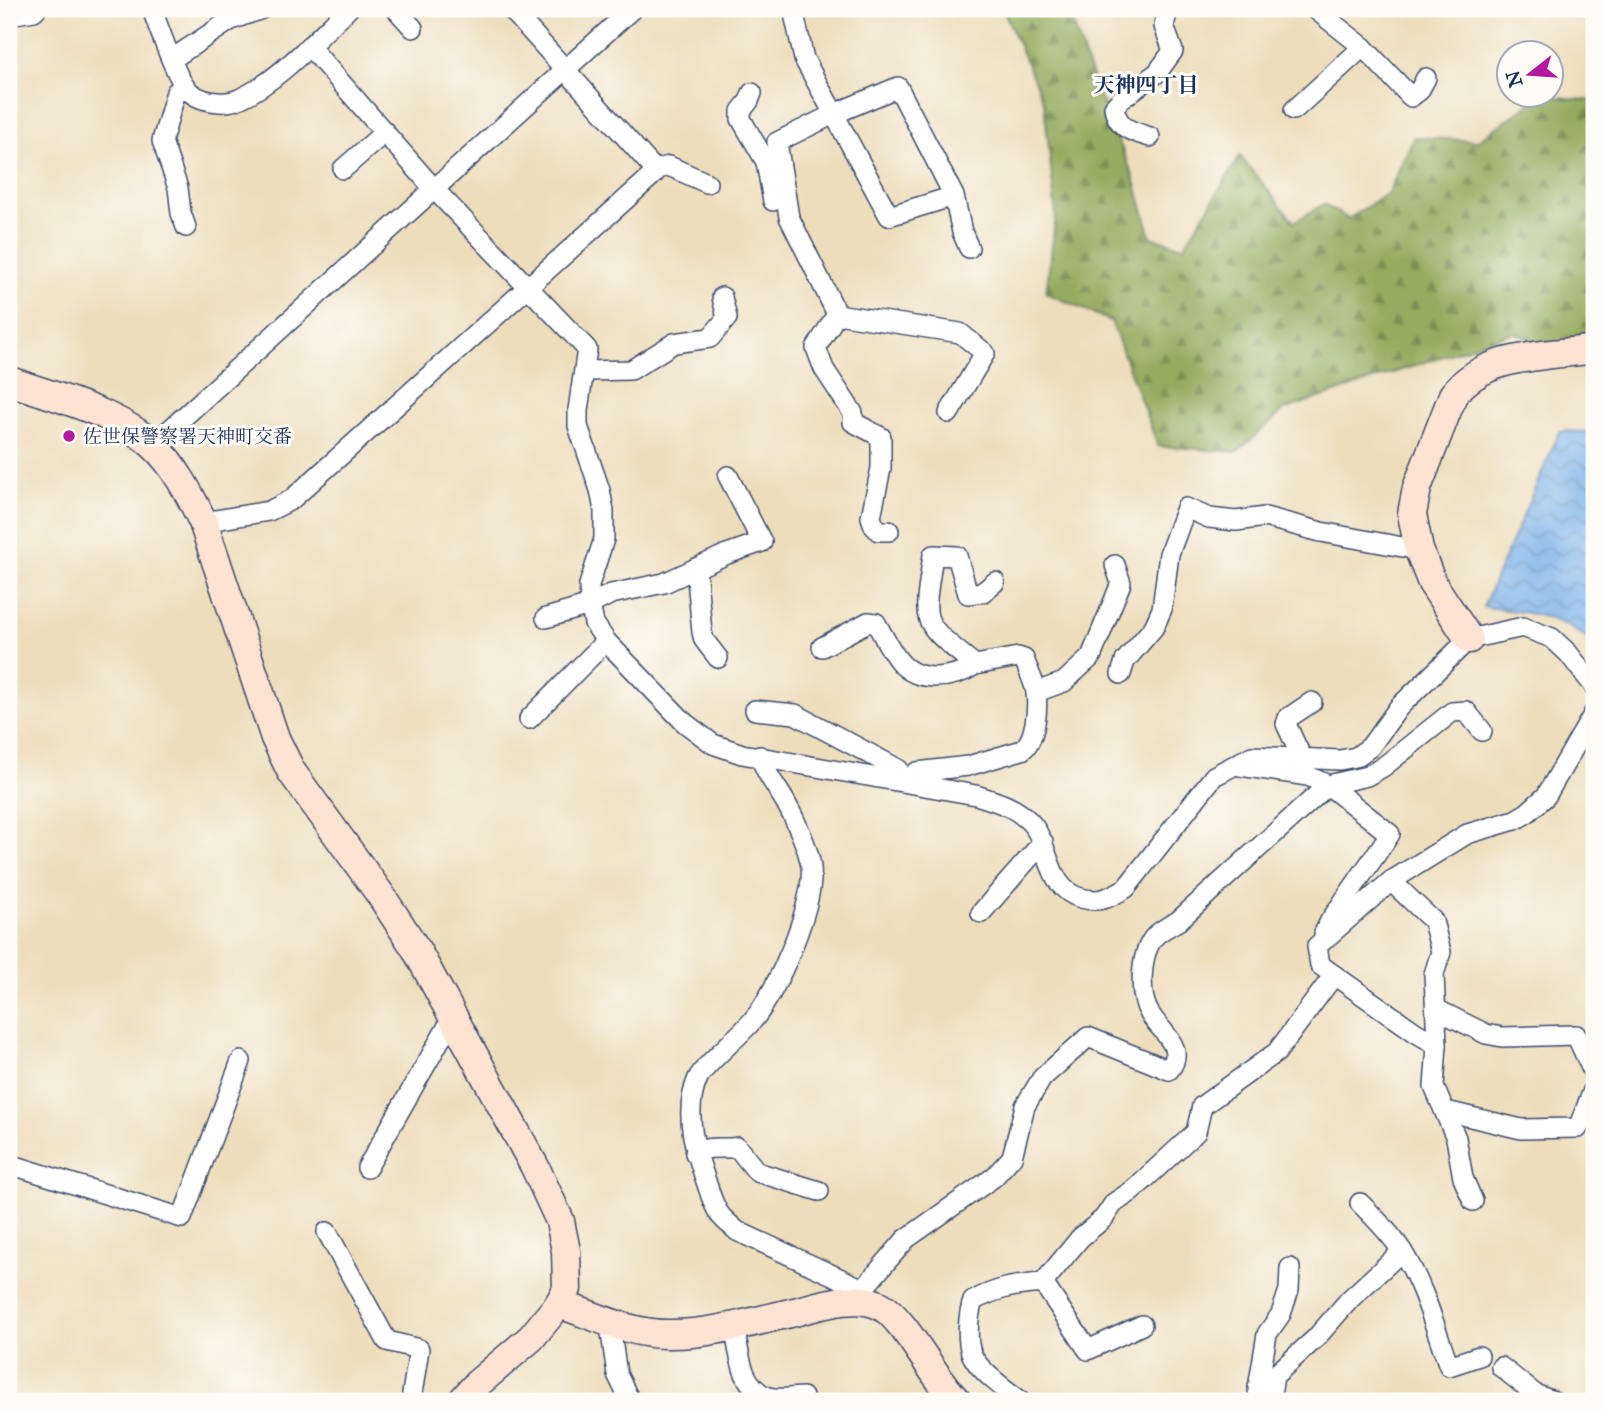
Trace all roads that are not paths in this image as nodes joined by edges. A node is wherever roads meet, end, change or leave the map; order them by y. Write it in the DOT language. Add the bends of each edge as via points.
graph roads {
  1 [pos="36,9"];
  2 [pos="152,9"];
  3 [pos="262,9"];
  4 [pos="348,9"];
  5 [pos="396,9"];
  6 [pos="511,9"];
  7 [pos="632,9"];
  8 [pos="793,9"];
  9 [pos="1168,9"];
  10 [pos="1315,9"];
  11 [pos="9,15"];
  12 [pos="413,28"];
  13 [pos="309,46"];
  14 [pos="1363,47"];
  15 [pos="172,59"];
  16 [pos="566,69"];
  17 [pos="1426,78"];
  18 [pos="186,89"];
  19 [pos="752,93"];
  20 [pos="1294,110"];
  21 [pos="834,114"];
  22 [pos="385,132"];
  23 [pos="1150,137"];
  24 [pos="343,169"];
  25 [pos="655,170"];
  26 [pos="707,183"];
  27 [pos="434,188"];
  28 [pos="954,196"];
  29 [pos="186,227"];
  30 [pos="969,248"];
  31 [pos="813,265"];
  32 [pos="529,285"];
  33 [pos="722,297"];
  34 [pos="837,314"];
  35 [pos="1594,349"];
  36 [pos="585,371"];
  37 [pos="9,381"];
  38 [pos="948,413"];
  39 [pos="153,445"];
  40 [pos="728,475"];
  41 [pos="203,522"];
  42 [pos="889,531"];
  43 [pos="1419,550"];
  44 [pos="1115,565"];
  45 [pos="696,568"];
  46 [pos="995,582"];
  47 [pos="590,606"];
  48 [pos="546,618"];
  49 [pos="1469,639"];
  50 [pos="606,641"];
  51 [pos="822,647"];
  52 [pos="718,658"];
  53 [pos="975,664"];
  54 [pos="1121,674"];
  55 [pos="1594,687"];
  56 [pos="1036,692"];
  57 [pos="1312,702"];
  58 [pos="755,710"];
  59 [pos="1594,713"];
  60 [pos="529,719"];
  61 [pos="1482,731"];
  62 [pos="760,756"];
  63 [pos="1302,758"];
  64 [pos="1232,765"];
  65 [pos="903,782"];
  66 [pos="1328,785"];
  67 [pos="1043,842"];
  68 [pos="1391,881"];
  69 [pos="981,913"];
  70 [pos="1317,946"];
  71 [pos="1335,975"];
  72 [pos="1436,1009"];
  73 [pos="453,1017"];
  74 [pos="1437,1045"];
  75 [pos="241,1061"];
  76 [pos="1594,1074"];
  77 [pos="1594,1088"];
  78 [pos="1446,1111"];
  79 [pos="695,1153"];
  80 [pos="9,1166"];
  81 [pos="367,1168"];
  82 [pos="819,1191"];
  83 [pos="1473,1201"];
  84 [pos="1360,1203"];
  85 [pos="327,1232"];
  86 [pos="1402,1251"];
  87 [pos="1290,1268"];
  88 [pos="1043,1283"];
  89 [pos="864,1294"];
  90 [pos="559,1304"];
  91 [pos="608,1320"];
  92 [pos="734,1325"];
  93 [pos="1142,1325"];
  94 [pos="1479,1356"];
  95 [pos="1501,1367"];
  96 [pos="803,1397"];
  97 [pos="414,1401"];
  98 [pos="462,1401"];
  99 [pos="630,1401"];
  100 [pos="957,1401"];
  101 [pos="1021,1401"];
  102 [pos="1259,1401"];
  103 [pos="1270,1401"];
  104 [pos="1553,1401"];
  1 -- 11 [label="street"];
  2 -- 15 [label="street"];
  3 -- 15 [label="street" via="231,20"];
  4 -- 13 [label="street"];
  5 -- 12 [label="street"];
  6 -- 16 [label="street"];
  7 -- 16 [label="street"];
  8 -- 21 [label="street" via="804,60"];
  9 -- 23 [label="street" via="1164,26 1173,51 1157,73 1114,107 1115,117 1127,131"];
  10 -- 14 [label="street"];
  13 -- 18 [label="street" via="240,99 224,103"];
  13 -- 22 [label="street"];
  14 -- 17 [label="street" via="1411,97"];
  14 -- 20 [label="street"];
  15 -- 18 [label="street"];
  16 -- 25 [label="street"];
  16 -- 27 [label="street"];
  18 -- 29 [label="street" via="176,93 162,141"];
  19 -- 31 [label="street" via="741,119 766,162 778,224 797,261"];
  21 -- 28 [label="street" via="889,216"];
  21 -- 28 [label="street" via="898,87"];
  21 -- 31 [label="street" via="776,142 789,217"];
  22 -- 24 [label="street"];
  22 -- 27 [label="street"];
  25 -- 26 [label="street" via="669,166"];
  25 -- 32 [label="street"];
  27 -- 32 [label="street"];
  27 -- 39 [label="street"];
  28 -- 30 [label="street"];
  31 -- 34 [label="street"];
  32 -- 36 [label="street" via="587,349"];
  32 -- 41 [label="street" via="291,500 269,511"];
  33 -- 36 [label="street" via="727,318 710,338 674,343 631,370"];
  34 -- 38 [label="street" via="960,333 985,353"];
  34 -- 42 [label="street" via="816,348 853,413 853,422 881,437 881,468 871,517 879,531"];
  35 -- 43 [label="street" via="1511,359 1461,385 1417,488 1412,514"];
  36 -- 47 [label="street" via="578,426 604,511 604,539 589,585"];
  37 -- 39 [label="street" via="74,402"];
  39 -- 41 [label="street" via="189,492"];
  40 -- 45 [label="street" via="762,542"];
  41 -- 73 [label="street" via="283,754 416,949"];
  43 -- 49 [label="street" via="1433,583"];
  43 -- 54 [label="street" via="1321,533 1265,517 1209,518 1186,508 1169,554 1162,609 1154,627 1125,661"];
  44 -- 56 [label="street" via="1121,583 1091,657 1063,682"];
  45 -- 47 [label="street" via="654,586 611,594"];
  45 -- 52 [label="street" via="702,632"];
  46 -- 53 [label="street" via="984,592 968,594 957,556 933,555 925,607 928,621 936,634"];
  47 -- 48 [label="street"];
  47 -- 50 [label="street"];
  49 -- 55 [label="street" via="1523,627 1552,638"];
  49 -- 63 [label="street" via="1399,707 1370,747 1356,757"];
  50 -- 60 [label="street"];
  50 -- 62 [label="street" via="685,723 713,744"];
  51 -- 53 [label="street" via="868,622 876,623 900,662 914,672 936,678"];
  53 -- 56 [label="street" via="1018,657 1024,660"];
  56 -- 65 [label="street" via="1034,730 1030,744 1022,750 968,766 917,772"];
  57 -- 63 [label="street" via="1286,724"];
  58 -- 65 [label="street" via="795,714 898,769"];
  59 -- 68 [label="street" via="1546,796 1527,813 1466,834"];
  61 -- 66 [label="street" via="1466,711 1452,712 1383,767 1367,776"];
  62 -- 65 [label="street"];
  62 -- 79 [label="street" via="802,838 811,867 810,890 771,995 698,1077 692,1103"];
  63 -- 64 [label="street" via="1252,756"];
  64 -- 66 [label="street" via="1308,776"];
  64 -- 67 [label="street" via="1214,776 1126,888 1107,900 1095,902 1070,895 1056,881"];
  65 -- 67 [label="street" via="1005,804 1029,821"];
  66 -- 70 [label="street" via="1390,834"];
  66 -- 89 [label="street" via="1154,937 1142,967 1142,986 1149,1012 1172,1042 1174,1065 1169,1070 1088,1037 1042,1078 1025,1106 1012,1157 994,1177 905,1239"];
  67 -- 69 [label="street"];
  68 -- 70 [label="street"];
  68 -- 72 [label="street" via="1433,921 1441,952 1434,974"];
  70 -- 71 [label="street" via="1320,965"];
  71 -- 74 [label="street"];
  71 -- 88 [label="street" via="1277,1052 1202,1106 1196,1132 1114,1203"];
  72 -- 74 [label="street"];
  72 -- 76 [label="street" via="1494,1036 1576,1035"];
  73 -- 81 [label="street"];
  73 -- 90 [label="street" via="560,1221 567,1289"];
  74 -- 78 [label="street" via="1434,1087"];
  75 -- 80 [label="street" via="182,1218"];
  77 -- 78 [label="street" via="1578,1128 1521,1129"];
  78 -- 83 [label="street"];
  79 -- 82 [label="street" via="705,1147 737,1147 757,1172"];
  79 -- 89 [label="street" via="720,1216 737,1231"];
  84 -- 86 [label="street"];
  85 -- 97 [label="street" via="387,1341 419,1349"];
  86 -- 94 [label="street" via="1418,1279 1450,1366"];
  86 -- 103 [label="street" via="1275,1376"];
  87 -- 102 [label="street" via="1281,1314 1267,1334"];
  88 -- 93 [label="street" via="1088,1350"];
  88 -- 101 [label="street" via="991,1291 973,1301 968,1316 971,1354"];
  89 -- 92 [label="street"];
  89 -- 100 [label="street" via="901,1325"];
  90 -- 91 [label="street"];
  90 -- 98 [label="street" via="531,1338"];
  91 -- 92 [label="street" via="667,1334"];
  91 -- 99 [label="street" via="617,1374"];
  92 -- 96 [label="street" via="744,1375 753,1387 769,1397"];
  95 -- 104 [label="street" via="1535,1394"];
}
